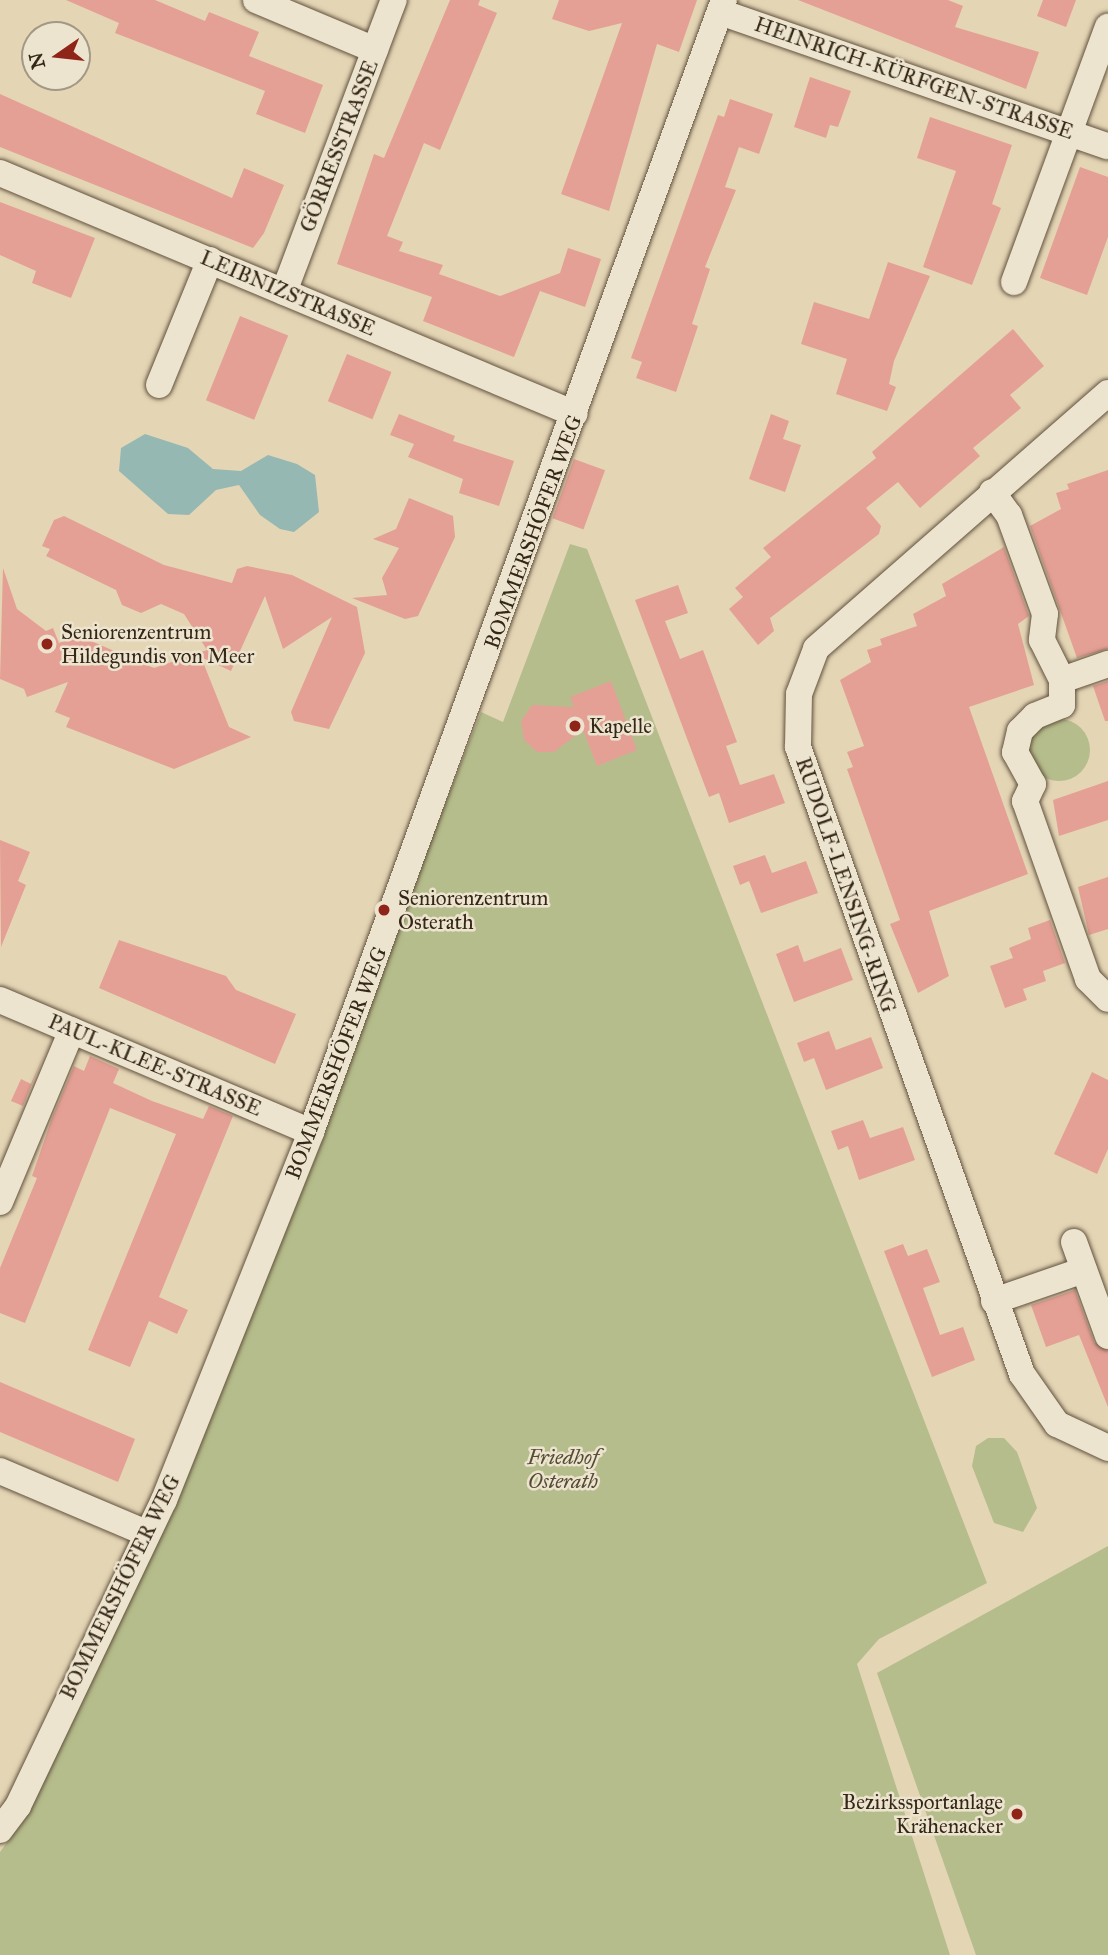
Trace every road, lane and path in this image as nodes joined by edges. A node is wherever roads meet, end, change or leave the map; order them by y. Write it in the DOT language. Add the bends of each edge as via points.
graph roads {
  1 [pos="256,0"];
  2 [pos="394,0"];
  3 [pos="722,6"];
  4 [pos="1108,27"];
  5 [pos="375,50"];
  6 [pos="1069,131"];
  7 [pos="1108,146"];
  8 [pos="0,173"];
  9 [pos="210,260"];
  10 [pos="1014,282"];
  11 [pos="284,292"];
  12 [pos="159,385"];
  13 [pos="1108,393"];
  14 [pos="575,414"];
  15 [pos="992,492"];
  16 [pos="1108,664"];
  17 [pos="1062,680"];
  18 [pos="1108,999"];
  19 [pos="0,1000"];
  20 [pos="72,1030"];
  21 [pos="311,1132"];
  22 [pos="0,1202"];
  23 [pos="1074,1242"];
  24 [pos="1084,1270"];
  25 [pos="994,1301"];
  26 [pos="1108,1336"];
  27 [pos="1108,1448"];
  28 [pos="0,1471"];
  29 [pos="144,1532"];
  30 [pos="0,1830"];
  1 -- 5 [label="street"];
  2 -- 5 [label="street, GÖRRESSTRASSE"];
  3 -- 6 [label="street, HEINRICH-KÜRFGEN-STRASSE"];
  3 -- 14 [label="street, BOMMERSHÖFER WEG"];
  4 -- 6 [label="street"];
  5 -- 11 [label="street, GÖRRESSTRASSE"];
  6 -- 7 [label="street, HEINRICH-KÜRFGEN-STRASSE"];
  6 -- 10 [label="street"];
  8 -- 9 [label="street, LEIBNIZSTRASSE"];
  9 -- 11 [label="street, LEIBNIZSTRASSE"];
  9 -- 12 [label="street"];
  11 -- 14 [label="street, LEIBNIZSTRASSE"];
  13 -- 15 [label="street, RUDOLF-LENSING-RING"];
  14 -- 21 [label="street, BOMMERSHÖFER WEG"];
  15 -- 17 [label="street" via="1009,515 1045,614 1041,640"];
  15 -- 25 [label="street, RUDOLF-LENSING-RING" via="816,649 799,694 797,747"];
  16 -- 17 [label="street"];
  17 -- 18 [label="street" via="1062,705 1035,716 1020,731 1015,751 1033,784 1025,801 1088,979"];
  19 -- 20 [label="street, PAUL-KLEE-STRASSE"];
  20 -- 21 [label="street, PAUL-KLEE-STRASSE"];
  20 -- 22 [label="street"];
  21 -- 29 [label="street, BOMMERSHÖFER WEG" via="164,1500"];
  23 -- 24 [label="street"];
  24 -- 25 [label="street"];
  24 -- 26 [label="street"];
  25 -- 27 [label="street, RUDOLF-LENSING-RING" via="1022,1374 1058,1424"];
  28 -- 29 [label="street"];
  29 -- 30 [label="street, BOMMERSHÖFER WEG" via="18,1807"];
}
